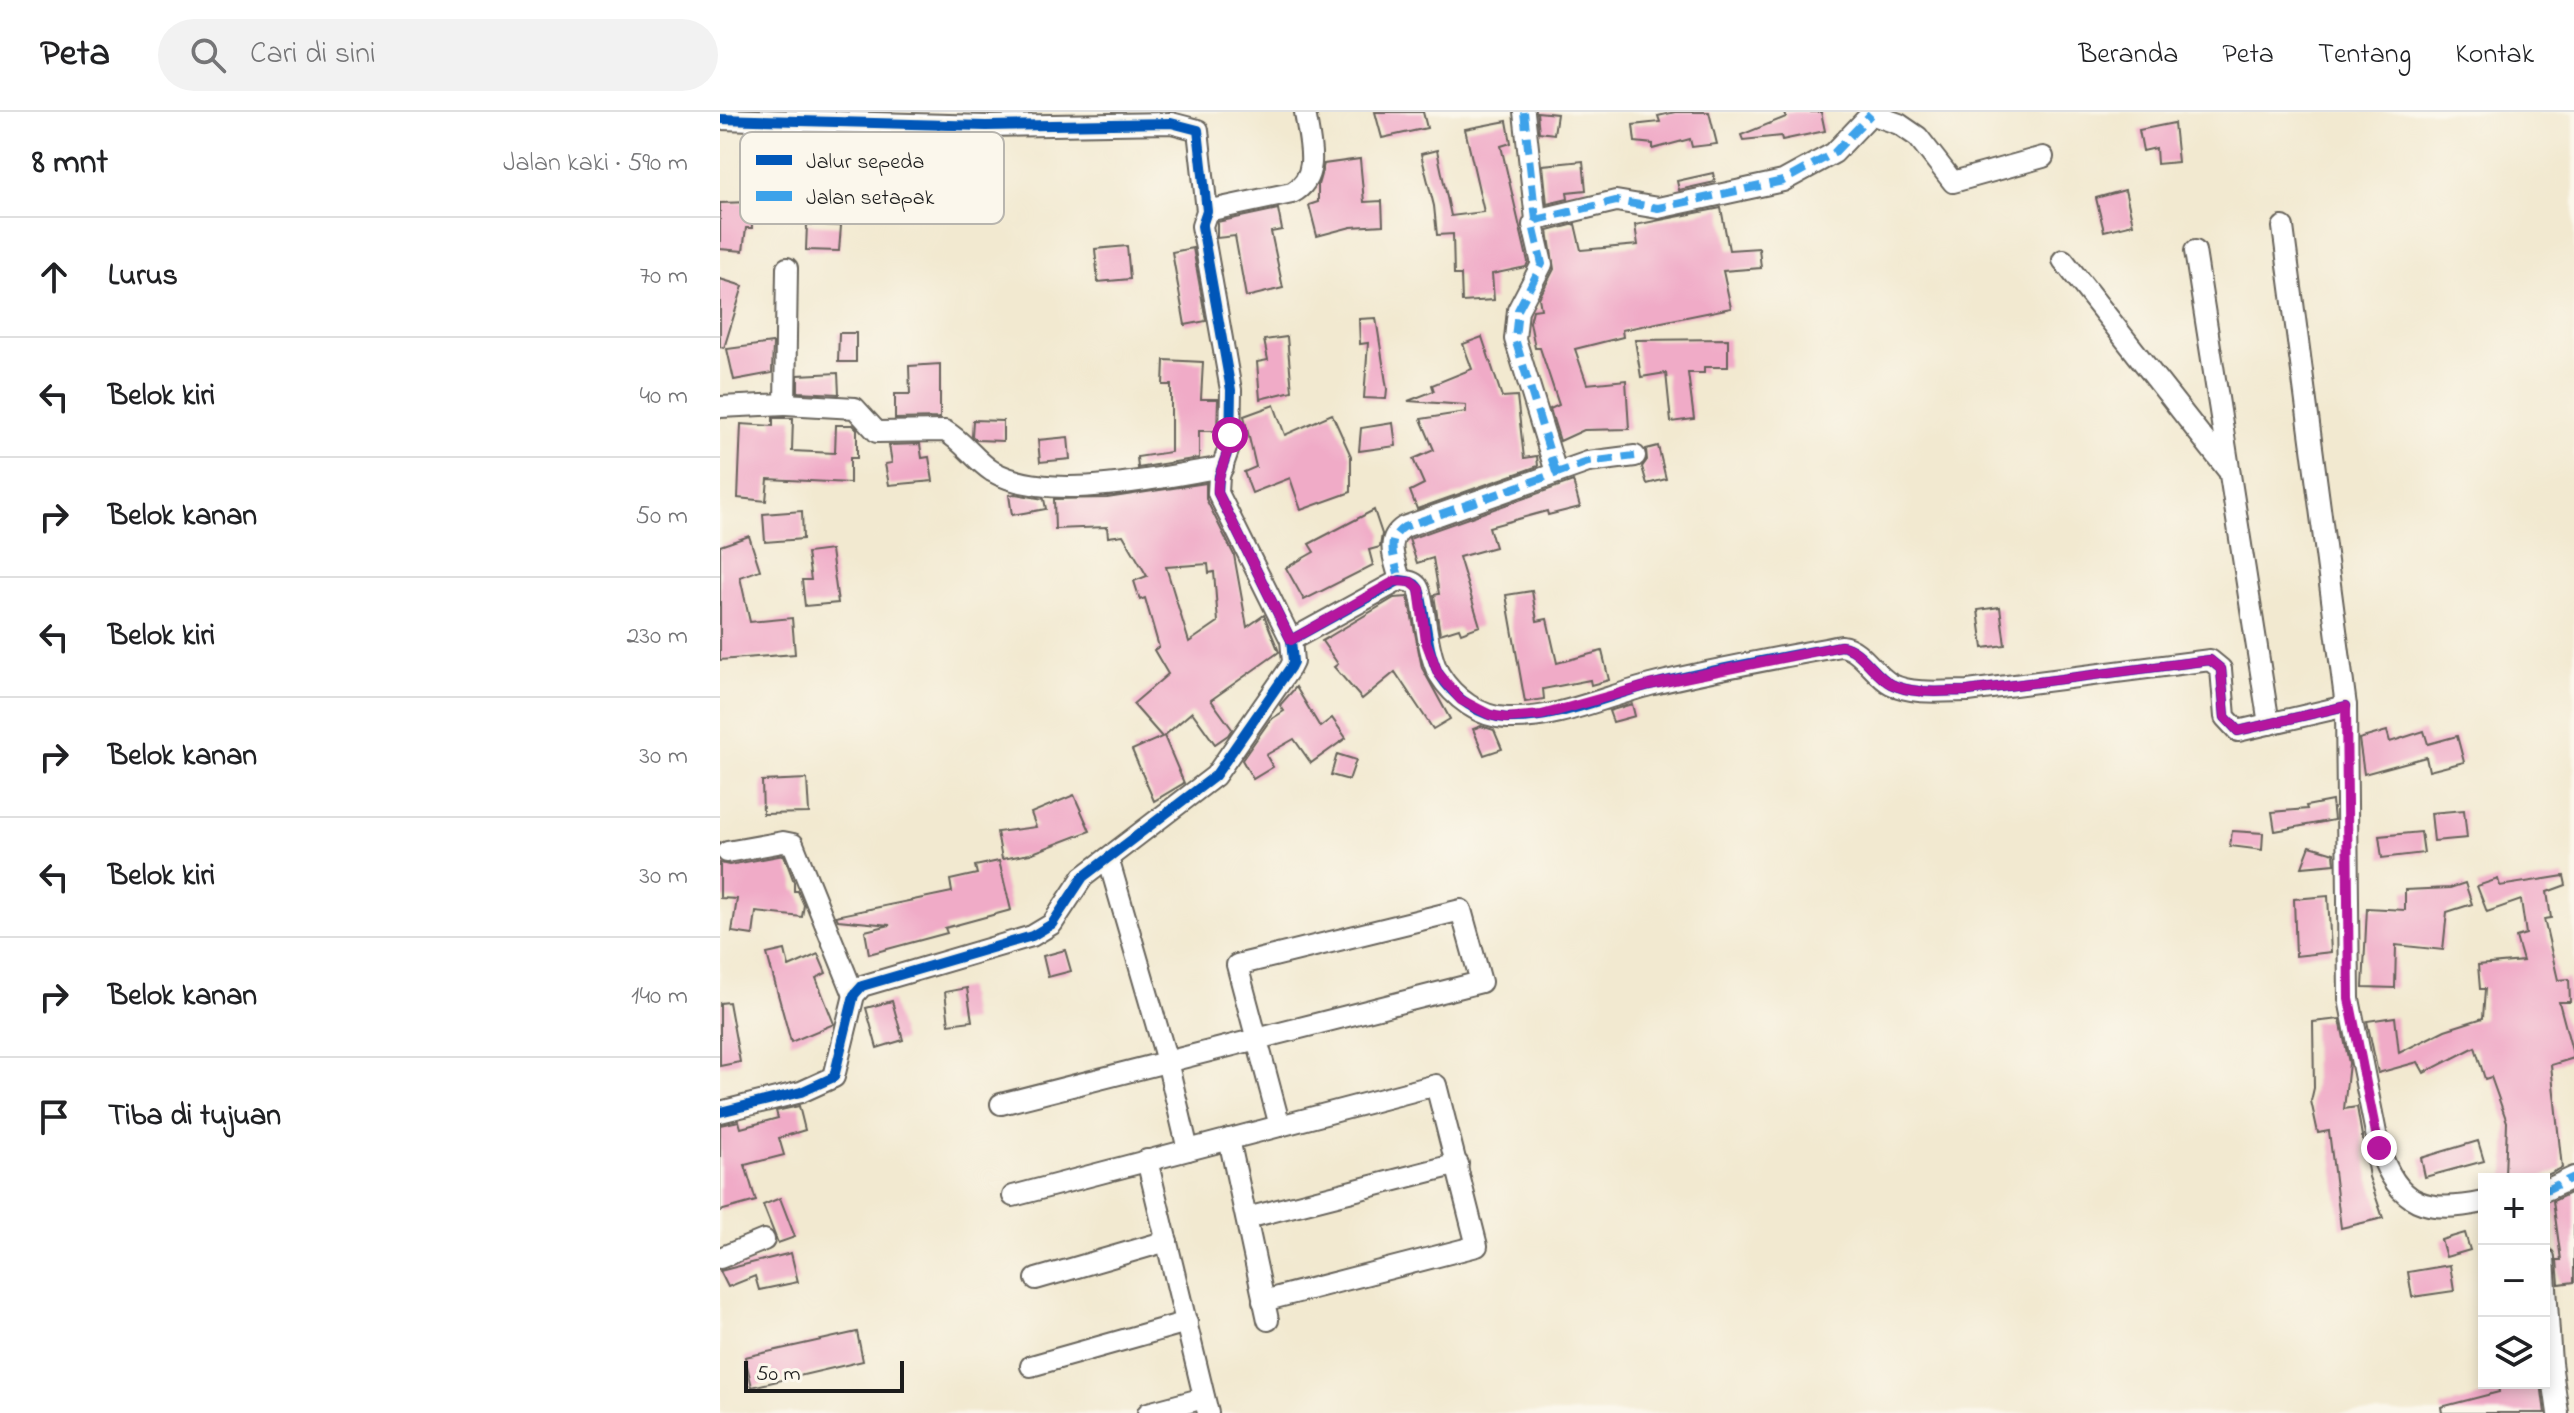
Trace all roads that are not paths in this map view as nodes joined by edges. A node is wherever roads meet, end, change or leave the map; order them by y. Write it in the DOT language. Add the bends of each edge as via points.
graph roads {
  1 [pos="1524,112"];
  2 [pos="1307,113"];
  3 [pos="799,117"];
  4 [pos="886,117"];
  5 [pos="720,119"];
  6 [pos="986,119"];
  7 [pos="2043,157"];
  8 [pos="1207,211"];
  9 [pos="1536,220"];
  10 [pos="2283,227"];
  11 [pos="2195,251"];
  12 [pos="2063,260"];
  13 [pos="787,268"];
  14 [pos="785,404"];
  15 [pos="720,407"];
  16 [pos="1635,456"];
  17 [pos="1223,467"];
  18 [pos="1556,472"];
  19 [pos="2230,473"];
  20 [pos="1400,580"];
  21 [pos="1291,640"];
  22 [pos="2346,706"];
  23 [pos="2269,724"];
  24 [pos="727,852"];
  25 [pos="1108,858"];
  26 [pos="854,995"];
  27 [pos="1259,1038"];
  28 [pos="1167,1061"];
  29 [pos="1001,1104"];
  30 [pos="720,1112"];
  31 [pos="1280,1126"];
  32 [pos="1229,1139"];
  33 [pos="1188,1150"];
  34 [pos="1147,1160"];
  35 [pos="1458,1164"];
  36 [pos="2574,1177"];
  37 [pos="2550,1188"];
  38 [pos="1013,1196"];
  39 [pos="2478,1203"];
  40 [pos="1247,1218"];
  41 [pos="764,1240"];
  42 [pos="1167,1241"];
  43 [pos="720,1258"];
  44 [pos="1036,1279"];
  45 [pos="2549,1317"];
  46 [pos="1187,1322"];
  47 [pos="1031,1366"];
  48 [pos="1206,1406"];
  49 [pos="1148,1413"];
  50 [pos="2558,1413"];
  1 -- 9 [label="street"];
  2 -- 8 [label="street" via="1312,167 1303,186 1292,193"];
  3 -- 4 [label="street"];
  3 -- 5 [label="street"];
  4 -- 6 [label="street"];
  6 -- 8 [label="street" via="1171,123 1198,130"];
  7 -- 9 [label="street" via="1957,183 1948,179 1918,137 1871,114 1834,153 1783,181 1658,208 1616,201"];
  8 -- 17 [label="street" via="1202,226 1231,390 1230,445"];
  9 -- 18 [label="street" via="1542,264 1518,310 1515,339"];
  10 -- 22 [label="street"];
  11 -- 19 [label="street"];
  12 -- 19 [label="street"];
  13 -- 14 [label="street"];
  14 -- 15 [label="street"];
  14 -- 17 [label="street" via="855,408 871,429 882,433 945,431 993,471 1029,482 1113,485"];
  16 -- 18 [label="street"];
  17 -- 21 [label="street" via="1217,484 1222,506"];
  18 -- 20 [label="street" via="1399,529 1391,543"];
  19 -- 23 [label="street"];
  20 -- 21 [label="street"];
  20 -- 23 [label="street" via="1419,589 1426,642 1438,673 1461,700 1506,718 1542,715 1662,682 1841,646 1851,648 1891,684 1929,691 1968,691 2210,660 2221,669 2228,724 2238,731"];
  21 -- 25 [label="street" via="1290,668 1215,776"];
  22 -- 23 [label="street"];
  22 -- 39 [label="street" via="2349,999 2379,1148 2398,1190 2448,1209"];
  24 -- 26 [label="street" via="793,844"];
  25 -- 26 [label="street" via="1083,877 1058,917 1040,932 876,979"];
  25 -- 28 [label="street"];
  26 -- 30 [label="street" via="834,1077 801,1092"];
  27 -- 27 [label="street" via="1481,982 1461,910 1237,965"];
  27 -- 28 [label="street"];
  27 -- 31 [label="street"];
  28 -- 29 [label="street"];
  28 -- 33 [label="street"];
  31 -- 32 [label="street"];
  31 -- 35 [label="street" via="1436,1085"];
  32 -- 33 [label="street"];
  32 -- 40 [label="street"];
  33 -- 34 [label="street"];
  34 -- 38 [label="street"];
  34 -- 42 [label="street"];
  35 -- 40 [label="street"];
  35 -- 40 [label="street" via="1477,1246 1266,1310"];
  36 -- 37 [label="street"];
  41 -- 43 [label="street"];
  42 -- 44 [label="street"];
  42 -- 46 [label="street"];
  45 -- 50 [label="street"];
  46 -- 47 [label="street"];
  46 -- 48 [label="street"];
  48 -- 49 [label="street"];
}
